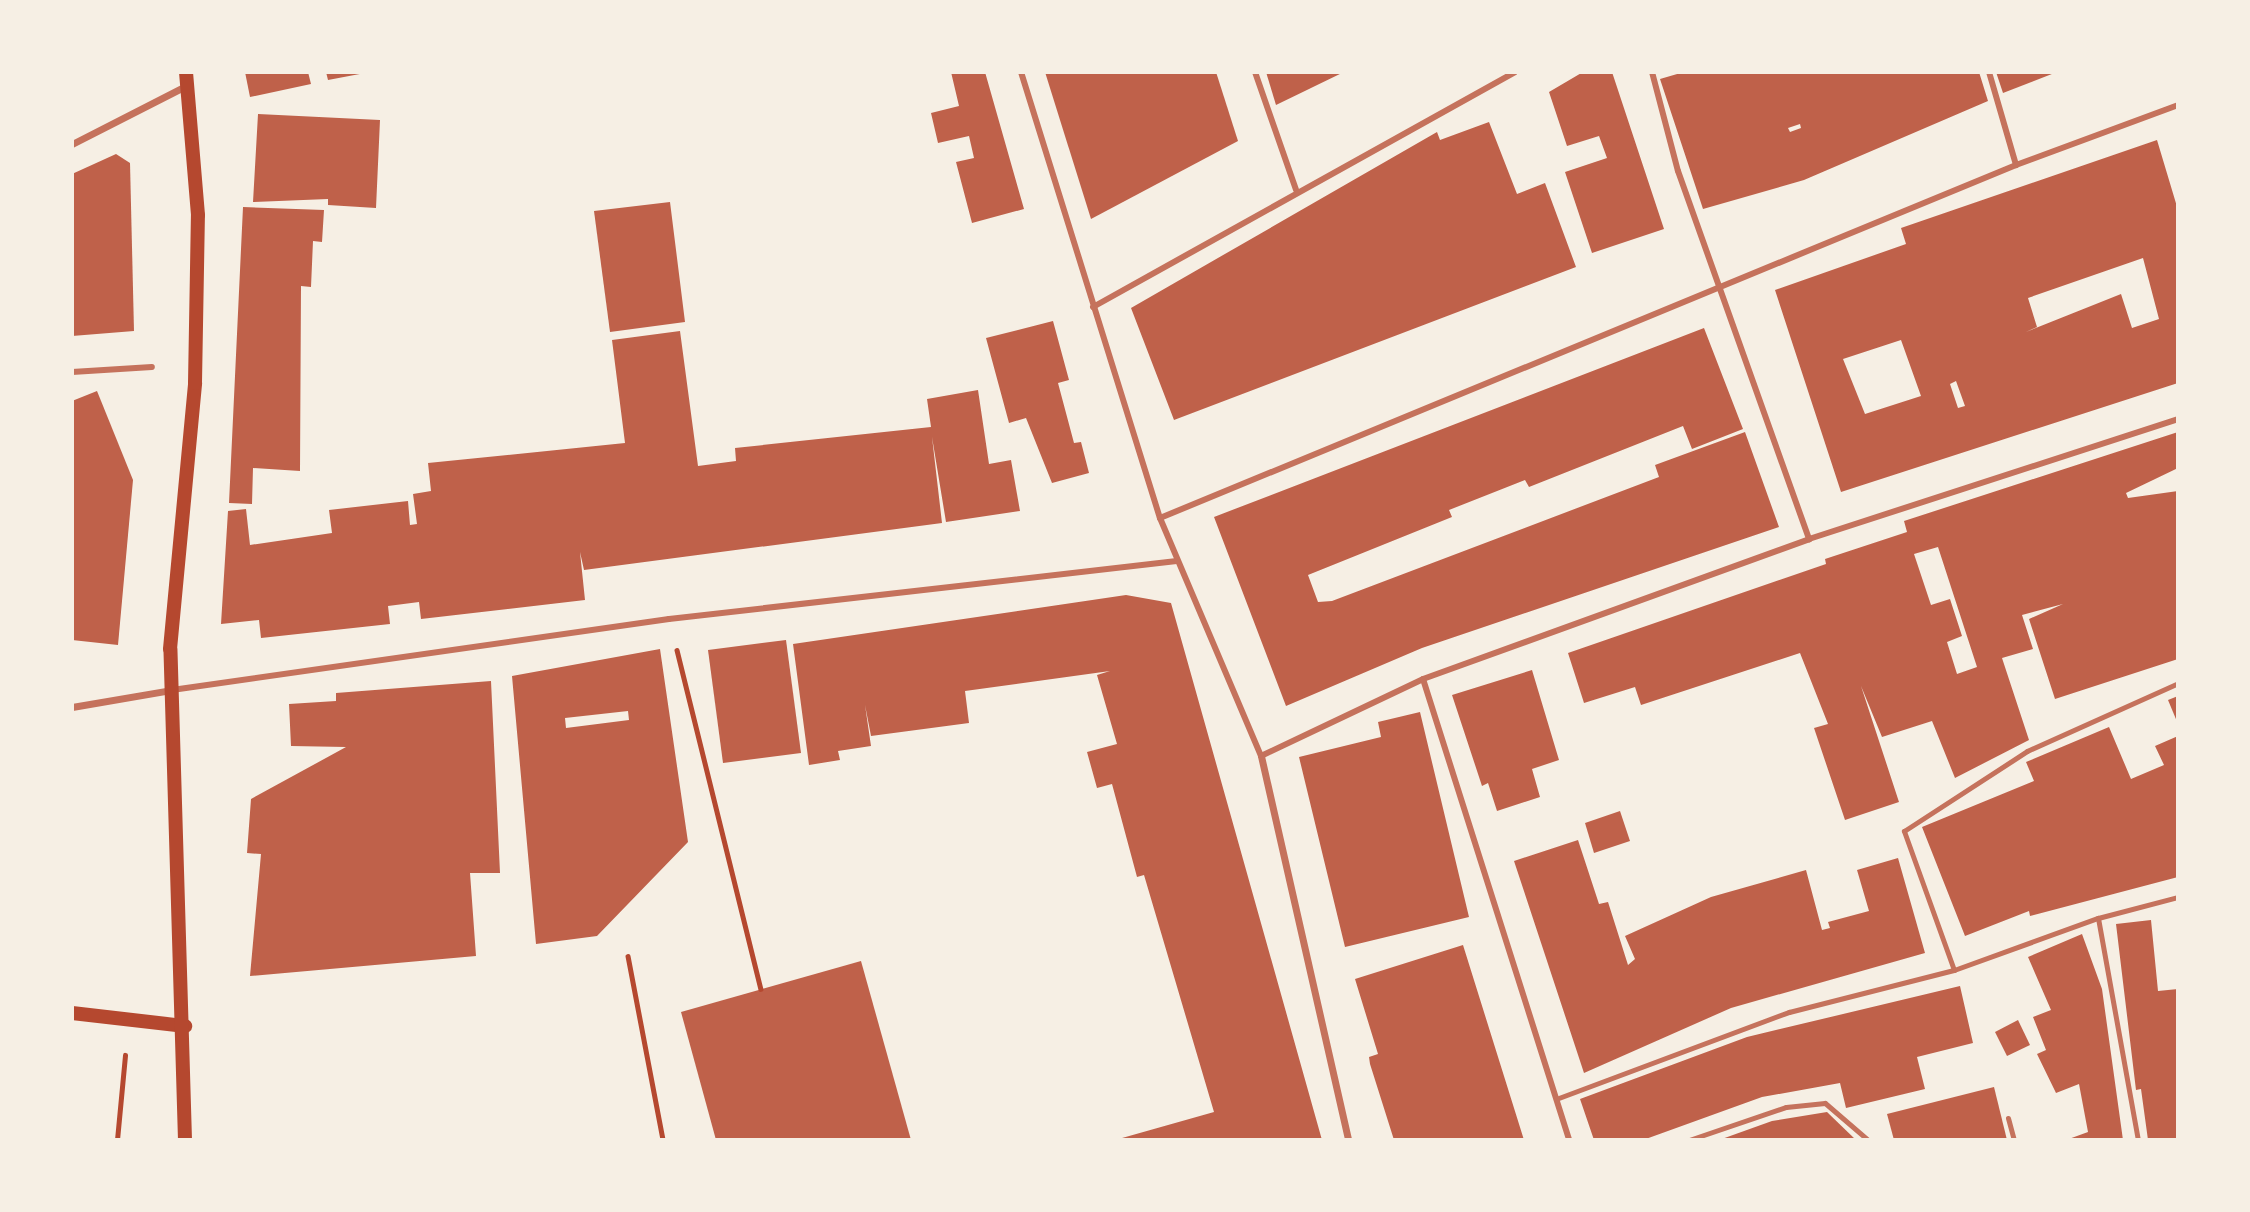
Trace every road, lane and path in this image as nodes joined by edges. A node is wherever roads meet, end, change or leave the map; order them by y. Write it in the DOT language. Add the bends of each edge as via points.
graph roads {
  1 [pos="1021,72"];
  2 [pos="1255,72"];
  3 [pos="1515,72"];
  4 [pos="1653,72"];
  5 [pos="1989,72"];
  6 [pos="187,78"];
  7 [pos="2178,105"];
  8 [pos="72,144"];
  9 [pos="2016,165"];
  10 [pos="1296,190"];
  11 [pos="1725,289"];
  12 [pos="1093,307"];
  13 [pos="152,367"];
  14 [pos="72,372"];
  15 [pos="2178,419"];
  16 [pos="1160,518"];
  17 [pos="1809,539"];
  18 [pos="1177,561"];
  19 [pos="669,619"];
  20 [pos="1423,679"];
  21 [pos="2178,682"];
  22 [pos="172,690"];
  23 [pos="72,707"];
  24 [pos="1261,756"];
  25 [pos="2178,897"];
  26 [pos="2098,918"];
  27 [pos="628,956"];
  28 [pos="1954,970"];
  29 [pos="761,989"];
  30 [pos="72,1013"];
  31 [pos="128,1023"];
  32 [pos="185,1026"];
  33 [pos="1556,1099"];
  34 [pos="2008,1118"];
  35 [pos="117,1140"];
  36 [pos="185,1140"];
  37 [pos="663,1140"];
  38 [pos="1348,1140"];
  39 [pos="1569,1140"];
  40 [pos="1689,1140"];
  41 [pos="1868,1140"];
  42 [pos="2014,1140"];
  43 [pos="2138,1140"];
  1 -- 12 [label="street"];
  2 -- 10 [label="street"];
  3 -- 10 [label="street"];
  4 -- 11 [label="street" via="1678,171"];
  5 -- 9 [label="street"];
  6 -- 8 [label="street"];
  6 -- 22 [label="main road" via="198,215 195,383"];
  7 -- 9 [label="street"];
  9 -- 11 [label="street"];
  10 -- 12 [label="street"];
  11 -- 16 [label="street"];
  11 -- 17 [label="street"];
  12 -- 16 [label="street"];
  13 -- 14 [label="street"];
  15 -- 17 [label="street"];
  16 -- 18 [label="street"];
  17 -- 20 [label="street"];
  18 -- 19 [label="street"];
  18 -- 24 [label="street"];
  19 -- 22 [label="street"];
  19 -- 29 [label="path"];
  20 -- 24 [label="street"];
  20 -- 33 [label="street"];
  21 -- 28 [label="lane" via="2027,751 1903,831"];
  22 -- 23 [label="street"];
  22 -- 32 [label="main road"];
  24 -- 38 [label="street"];
  25 -- 26 [label="lane"];
  26 -- 28 [label="lane"];
  26 -- 43 [label="lane"];
  27 -- 37 [label="path"];
  28 -- 33 [label="lane" via="1790,1012"];
  30 -- 31 [label="main road"];
  31 -- 32 [label="main road"];
  31 -- 35 [label="path"];
  32 -- 36 [label="main road"];
  33 -- 39 [label="street"];
  34 -- 42 [label="lane"];
  40 -- 41 [label="lane" via="1786,1107 1825,1103"];
}
